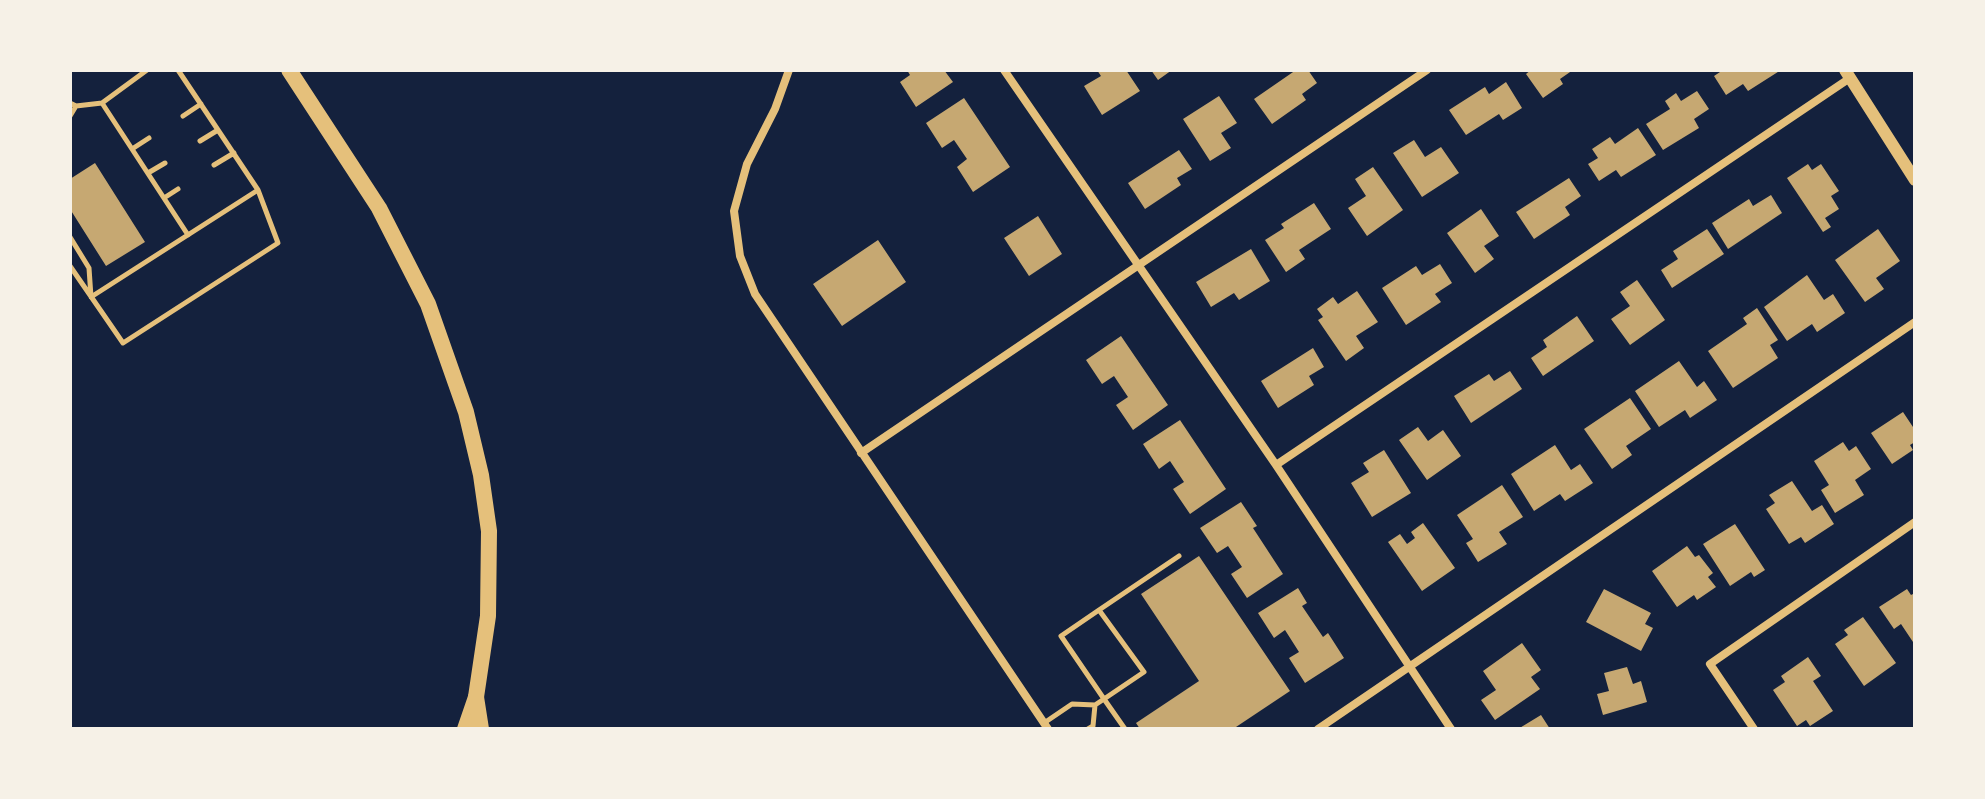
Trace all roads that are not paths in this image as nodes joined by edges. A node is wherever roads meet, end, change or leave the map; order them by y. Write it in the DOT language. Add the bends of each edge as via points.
graph roads {
  1 [pos="147,70"];
  2 [pos="178,70"];
  3 [pos="289,70"];
  4 [pos="789,70"];
  5 [pos="1004,70"];
  6 [pos="1427,70"];
  7 [pos="1848,74"];
  8 [pos="102,103"];
  9 [pos="73,104"];
  10 [pos="201,104"];
  11 [pos="70,116"];
  12 [pos="183,116"];
  13 [pos="218,130"];
  14 [pos="149,138"];
  15 [pos="200,141"];
  16 [pos="132,149"];
  17 [pos="234,153"];
  18 [pos="165,163"];
  19 [pos="214,165"];
  20 [pos="148,173"];
  21 [pos="1915,180"];
  22 [pos="178,189"];
  23 [pos="258,190"];
  24 [pos="164,198"];
  25 [pos="188,235"];
  26 [pos="70,237"];
  27 [pos="70,266"];
  28 [pos="1139,266"];
  29 [pos="91,297"];
  30 [pos="1915,322"];
  31 [pos="861,453"];
  32 [pos="1276,465"];
  33 [pos="1915,522"];
  34 [pos="1179,556"];
  35 [pos="1099,610"];
  36 [pos="1410,667"];
  37 [pos="476,697"];
  38 [pos="1104,699"];
  39 [pos="1095,705"];
  40 [pos="1046,726"];
  41 [pos="465,729"];
  42 [pos="481,729"];
  43 [pos="1088,729"];
  44 [pos="1125,729"];
  45 [pos="1318,729"];
  46 [pos="1451,729"];
  47 [pos="1754,729"];
  1 -- 8 [label="lane"];
  2 -- 10 [label="lane"];
  3 -- 37 [label="main road" via="379,208 428,304 466,412 489,531 488,616"];
  4 -- 31 [label="street" via="747,164 734,211 740,256 755,294"];
  5 -- 28 [label="street"];
  6 -- 28 [label="street"];
  7 -- 21 [label="street"];
  7 -- 32 [label="street"];
  8 -- 9 [label="lane"];
  8 -- 16 [label="lane"];
  9 -- 11 [label="lane"];
  10 -- 12 [label="lane"];
  10 -- 13 [label="lane"];
  13 -- 15 [label="lane"];
  13 -- 17 [label="lane"];
  14 -- 16 [label="lane"];
  16 -- 20 [label="lane"];
  17 -- 19 [label="lane"];
  17 -- 23 [label="lane"];
  18 -- 20 [label="lane"];
  20 -- 24 [label="lane"];
  22 -- 24 [label="lane"];
  23 -- 25 [label="lane"];
  23 -- 29 [label="lane" via="278,243 123,343"];
  24 -- 25 [label="lane"];
  25 -- 29 [label="lane"];
  26 -- 29 [label="lane" via="89,268"];
  27 -- 29 [label="lane"];
  28 -- 31 [label="street"];
  28 -- 32 [label="street"];
  30 -- 36 [label="street"];
  31 -- 40 [label="street"];
  32 -- 36 [label="street"];
  33 -- 47 [label="street" via="1710,664"];
  34 -- 35 [label="lane"];
  35 -- 38 [label="lane" via="1061,636"];
  35 -- 38 [label="lane" via="1144,672"];
  36 -- 45 [label="street"];
  36 -- 46 [label="street"];
  37 -- 41 [label="main road"];
  37 -- 42 [label="main road"];
  38 -- 39 [label="lane"];
  38 -- 44 [label="lane"];
  39 -- 40 [label="lane" via="1072,704"];
  39 -- 43 [label="lane"];
}
